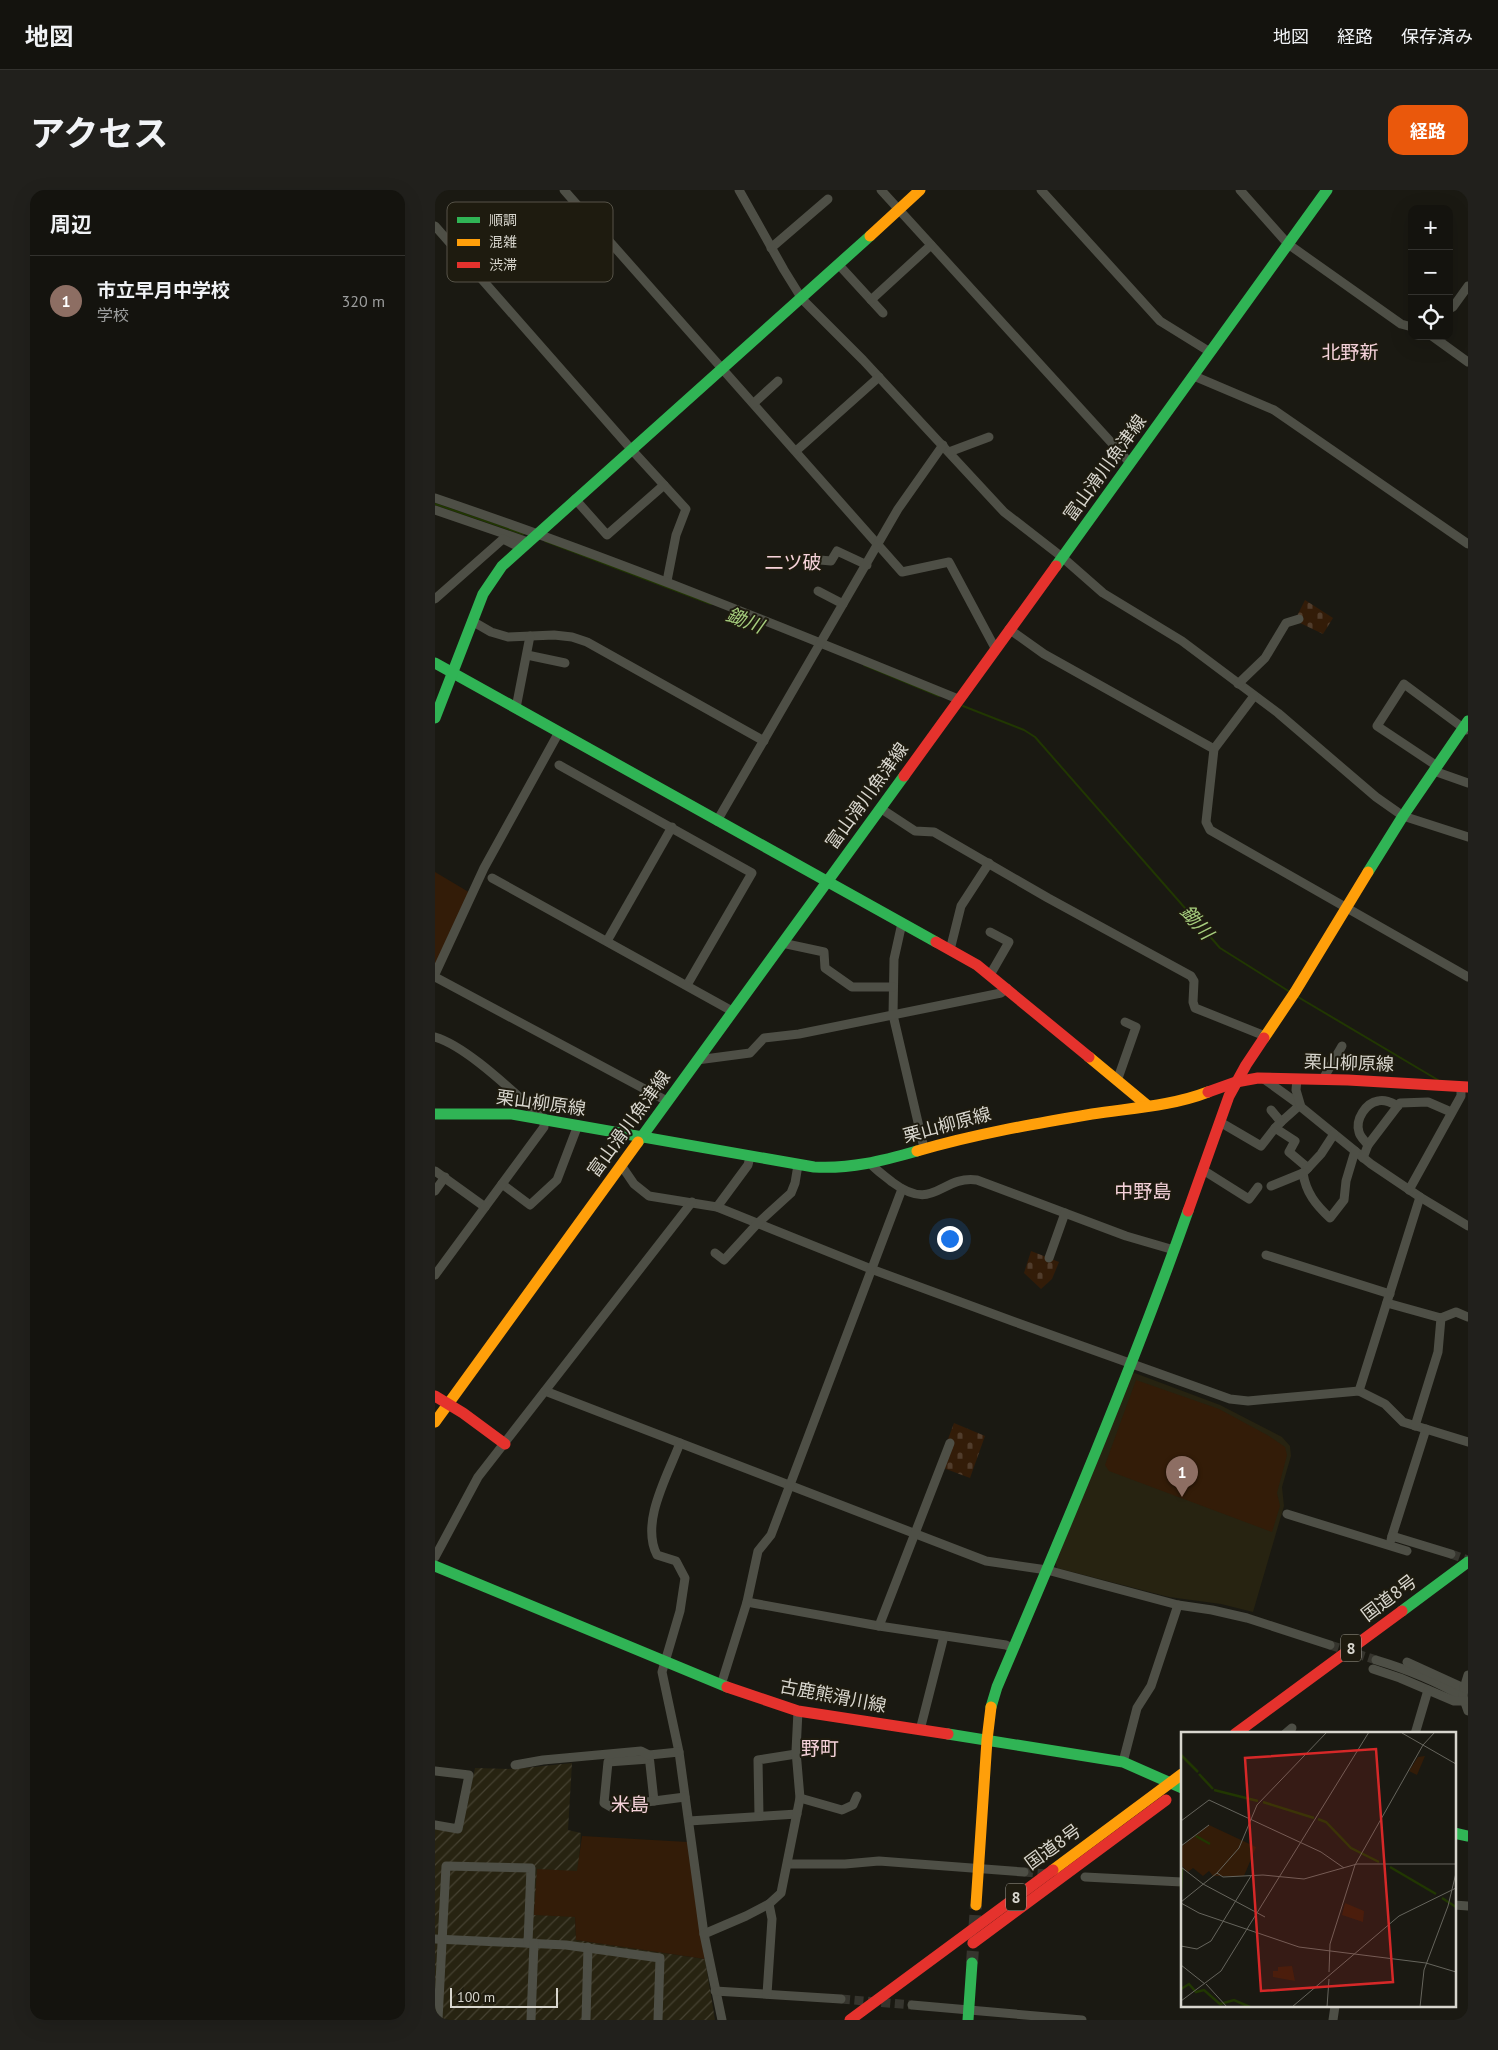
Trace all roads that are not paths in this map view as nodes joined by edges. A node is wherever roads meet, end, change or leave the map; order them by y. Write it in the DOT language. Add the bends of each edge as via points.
graph roads {
  1 [pos="564,190"];
  2 [pos="739,190"];
  3 [pos="881,190"];
  4 [pos="920,190"];
  5 [pos="1041,190"];
  6 [pos="1239,190"];
  7 [pos="1327,190"];
  8 [pos="828,199"];
  9 [pos="575,202"];
  10 [pos="899,210"];
  11 [pos="435,226"];
  12 [pos="447,240"];
  13 [pos="1288,244"];
  14 [pos="613,245"];
  15 [pos="931,245"];
  16 [pos="771,248"];
  17 [pos="839,265"];
  18 [pos="484,282"];
  19 [pos="1468,286"];
  20 [pos="803,299"];
  21 [pos="871,300"];
  22 [pos="1453,307"];
  23 [pos="883,312"];
  24 [pos="1408,326"];
  25 [pos="1438,340"];
  26 [pos="1210,352"];
  27 [pos="1468,362"];
  28 [pos="723,368"];
  29 [pos="1194,376"];
  30 [pos="879,377"];
  31 [pos="778,381"];
  32 [pos="754,403"];
  33 [pos="989,437"];
  34 [pos="631,449"];
  35 [pos="946,449"];
  36 [pos="796,451"];
  37 [pos="1130,464"];
  38 [pos="664,485"];
  39 [pos="575,499"];
  40 [pos="436,504"];
  41 [pos="528,541"];
  42 [pos="1468,544"];
  43 [pos="878,546"];
  44 [pos="1062,557"];
  45 [pos="820,560"];
  46 [pos="867,565"];
  47 [pos="667,581"];
  48 [pos="818,591"];
  49 [pos="435,599"];
  50 [pos="843,604"];
  51 [pos="1299,619"];
  52 [pos="472,620"];
  53 [pos="1009,630"];
  54 [pos="530,636"];
  55 [pos="820,645"];
  56 [pos="995,648"];
  57 [pos="527,655"];
  58 [pos="435,663"];
  59 [pos="565,663"];
  60 [pos="453,673"];
  61 [pos="1238,684"];
  62 [pos="1254,696"];
  63 [pos="958,699"];
  64 [pos="517,708"];
  65 [pos="435,718"];
  66 [pos="1466,727"];
  67 [pos="559,732"];
  68 [pos="763,741"];
  69 [pos="1214,749"];
  70 [pos="559,765"];
  71 [pos="1436,768"];
  72 [pos="1468,783"];
  73 [pos="880,808"];
  74 [pos="1403,816"];
  75 [pos="717,821"];
  76 [pos="671,827"];
  77 [pos="1468,838"];
  78 [pos="989,863"];
  79 [pos="492,878"];
  80 [pos="828,880"];
  81 [pos="1347,908"];
  82 [pos="902,923"];
  83 [pos="990,932"];
  84 [pos="607,941"];
  85 [pos="782,943"];
  86 [pos="949,950"];
  87 [pos="990,975"];
  88 [pos="1467,975"];
  89 [pos="435,976"];
  90 [pos="687,985"];
  91 [pos="893,987"];
  92 [pos="1007,988"];
  93 [pos="732,1011"];
  94 [pos="893,1015"];
  95 [pos="1125,1022"];
  96 [pos="1265,1036"];
  97 [pos="435,1037"];
  98 [pos="1342,1046"];
  99 [pos="697,1060"];
  100 [pos="1262,1078"];
  101 [pos="1297,1079"];
  102 [pos="1323,1079"];
  103 [pos="1117,1081"];
  104 [pos="1236,1082"];
  105 [pos="1465,1093"];
  106 [pos="667,1101"];
  107 [pos="1300,1105"];
  108 [pos="1148,1106"];
  109 [pos="1397,1106"];
  110 [pos="1271,1110"];
  111 [pos="1451,1112"];
  112 [pos="435,1114"];
  113 [pos="542,1118"];
  114 [pos="1220,1122"];
  115 [pos="579,1125"];
  116 [pos="1278,1125"];
  117 [pos="1334,1134"];
  118 [pos="640,1137"];
  119 [pos="1368,1145"];
  120 [pos="924,1148"];
  121 [pos="1355,1151"];
  122 [pos="750,1157"];
  123 [pos="1363,1158"];
  124 [pos="871,1164"];
  125 [pos="621,1165"];
  126 [pos="797,1165"];
  127 [pos="1203,1170"];
  128 [pos="435,1171"];
  129 [pos="1305,1171"];
  130 [pos="445,1177"];
  131 [pos="502,1184"];
  132 [pos="1258,1186"];
  133 [pos="1271,1186"];
  134 [pos="902,1189"];
  135 [pos="435,1190"];
  136 [pos="1409,1190"];
  137 [pos="1419,1198"];
  138 [pos="691,1202"];
  139 [pos="485,1207"];
  140 [pos="717,1207"];
  141 [pos="1065,1213"];
  142 [pos="757,1224"];
  143 [pos="1468,1226"];
  144 [pos="1174,1250"];
  145 [pos="715,1254"];
  146 [pos="1266,1255"];
  147 [pos="1049,1258"];
  148 [pos="871,1269"];
  149 [pos="435,1275"];
  150 [pos="1388,1299"];
  151 [pos="1468,1317"];
  152 [pos="1441,1318"];
  153 [pos="1130,1364"];
  154 [pos="545,1391"];
  155 [pos="1359,1391"];
  156 [pos="435,1396"];
  157 [pos="448,1404"];
  158 [pos="435,1422"];
  159 [pos="1415,1426"];
  160 [pos="1426,1429"];
  161 [pos="1468,1442"];
  162 [pos="680,1443"];
  163 [pos="950,1443"];
  164 [pos="505,1444"];
  165 [pos="790,1486"];
  166 [pos="1287,1514"];
  167 [pos="916,1534"];
  168 [pos="1391,1540"];
  169 [pos="1407,1551"];
  170 [pos="1451,1554"];
  171 [pos="435,1557"];
  172 [pos="1468,1562"];
  173 [pos="435,1566"];
  174 [pos="1047,1570"];
  175 [pos="1468,1576"];
  176 [pos="747,1602"];
  177 [pos="1178,1605"];
  178 [pos="879,1626"];
  179 [pos="944,1636"];
  180 [pos="1330,1645"];
  181 [pos="1012,1648"];
  182 [pos="663,1662"];
  183 [pos="1407,1662"];
  184 [pos="1468,1675"];
  185 [pos="721,1685"];
  186 [pos="1428,1690"];
  187 [pos="1466,1701"];
  188 [pos="798,1711"];
  189 [pos="920,1730"];
  190 [pos="1238,1732"];
  191 [pos="1256,1732"];
  192 [pos="1416,1732"];
  193 [pos="987,1740"];
  194 [pos="679,1752"];
  195 [pos="796,1754"];
  196 [pos="649,1757"];
  197 [pos="1123,1762"];
  198 [pos="515,1766"];
  199 [pos="435,1771"];
  200 [pos="1181,1775"];
  201 [pos="1170,1783"];
  202 [pos="1181,1788"];
  203 [pos="1181,1789"];
  204 [pos="857,1796"];
  205 [pos="685,1797"];
  206 [pos="800,1798"];
  207 [pos="654,1800"];
  208 [pos="797,1814"];
  209 [pos="759,1816"];
  210 [pos="689,1821"];
  211 [pos="435,1825"];
  212 [pos="788,1864"];
  213 [pos="977,1869"];
  214 [pos="1024,1872"];
  215 [pos="1085,1877"];
  216 [pos="1181,1882"];
  217 [pos="769,1904"];
  218 [pos="976,1905"];
  219 [pos="704,1934"];
  220 [pos="439,1939"];
  221 [pos="531,1943"];
  222 [pos="588,1947"];
  223 [pos="972,1962"];
  224 [pos="715,1991"];
  225 [pos="767,1994"];
  226 [pos="841,1999"];
  227 [pos="912,2005"];
  228 [pos="969,2015"];
  229 [pos="438,2020"];
  230 [pos="531,2020"];
  231 [pos="586,2020"];
  232 [pos="658,2020"];
  233 [pos="722,2020"];
  234 [pos="850,2020"];
  235 [pos="869,2020"];
  236 [pos="1081,2020"];
  1 -- 9 [label="street"];
  2 -- 16 [label="street"];
  3 -- 10 [label="street"];
  4 -- 10 [label="main road"];
  5 -- 26 [label="street" via="1160,321"];
  6 -- 13 [label="street"];
  7 -- 13 [label="main road, 富山滑川魚津線"];
  8 -- 16 [label="street"];
  10 -- 15 [label="street"];
  10 -- 17 [label="main road"];
  11 -- 12 [label="street"];
  13 -- 24 [label="street"];
  13 -- 26 [label="main road, 富山滑川魚津線"];
  14 -- 28 [label="street"];
  15 -- 21 [label="street"];
  15 -- 37 [label="street"];
  16 -- 20 [label="street"];
  17 -- 20 [label="main road"];
  17 -- 21 [label="street"];
  18 -- 34 [label="street"];
  19 -- 22 [label="street"];
  20 -- 28 [label="main road"];
  20 -- 30 [label="street"];
  21 -- 23 [label="street"];
  25 -- 27 [label="street"];
  26 -- 29 [label="main road, 富山滑川魚津線"];
  28 -- 32 [label="street"];
  28 -- 34 [label="main road"];
  29 -- 37 [label="main road, 富山滑川魚津線"];
  29 -- 42 [label="street" via="1274,410"];
  30 -- 35 [label="street"];
  30 -- 36 [label="street"];
  31 -- 32 [label="street"];
  32 -- 36 [label="street"];
  33 -- 35 [label="street"];
  34 -- 38 [label="street"];
  34 -- 39 [label="main road"];
  35 -- 43 [label="street" via="898,509"];
  35 -- 44 [label="street" via="1004,512"];
  36 -- 43 [label="street"];
  37 -- 44 [label="main road, 富山滑川魚津線"];
  38 -- 39 [label="street" via="607,535"];
  38 -- 47 [label="street" via="687,509 676,535"];
  39 -- 41 [label="main road"];
  40 -- 41 [label="street"];
  41 -- 47 [label="street"];
  41 -- 49 [label="street" via="503,538"];
  41 -- 52 [label="main road" via="502,566 483,594"];
  43 -- 46 [label="street"];
  43 -- 56 [label="street" via="902,572 949,562"];
  44 -- 53 [label="main road, 富山滑川魚津線"];
  44 -- 61 [label="street" via="1103,593 1182,641"];
  45 -- 46 [label="street" via="831,561 837,551"];
  46 -- 50 [label="street"];
  47 -- 55 [label="street"];
  48 -- 50 [label="street"];
  50 -- 55 [label="street"];
  51 -- 61 [label="street" via="1285,623 1265,658"];
  52 -- 54 [label="street" via="491,632 508,637"];
  52 -- 60 [label="main road"];
  53 -- 56 [label="main road, 富山滑川魚津線"];
  53 -- 69 [label="street" via="1044,654"];
  54 -- 57 [label="street"];
  54 -- 68 [label="street" via="572,637 587,642"];
  55 -- 63 [label="street"];
  55 -- 68 [label="street"];
  56 -- 63 [label="main road, 富山滑川魚津線"];
  57 -- 59 [label="street"];
  57 -- 64 [label="street"];
  58 -- 60 [label="main road"];
  60 -- 64 [label="main road"];
  60 -- 65 [label="main road"];
  61 -- 62 [label="street"];
  62 -- 69 [label="street"];
  62 -- 74 [label="street"];
  63 -- 73 [label="main road, 富山滑川魚津線"];
  64 -- 67 [label="main road"];
  66 -- 71 [label="main road"];
  66 -- 71 [label="street" via="1404,684 1377,726"];
  67 -- 75 [label="main road"];
  67 -- 89 [label="street" via="484,868"];
  68 -- 75 [label="street"];
  69 -- 81 [label="street" via="1206,822 1210,830"];
  70 -- 76 [label="street"];
  71 -- 72 [label="street"];
  71 -- 74 [label="main road"];
  73 -- 78 [label="street" via="915,831 934,832"];
  73 -- 80 [label="main road, 富山滑川魚津線"];
  74 -- 77 [label="street"];
  74 -- 81 [label="main road"];
  75 -- 80 [label="main road"];
  76 -- 84 [label="street"];
  76 -- 90 [label="street" via="752,873"];
  78 -- 86 [label="street" via="961,906"];
  78 -- 96 [label="street" via="1191,976 1195,1008"];
  79 -- 84 [label="street"];
  80 -- 82 [label="main road"];
  80 -- 85 [label="main road, 富山滑川魚津線"];
  81 -- 88 [label="street"];
  81 -- 96 [label="main road"];
  82 -- 86 [label="main road"];
  82 -- 91 [label="street" via="894,959"];
  83 -- 87 [label="street" via="1009,942"];
  84 -- 90 [label="street"];
  85 -- 91 [label="street" via="824,952 825,968 852,987"];
  85 -- 93 [label="main road, 富山滑川魚津線"];
  86 -- 87 [label="main road"];
  87 -- 92 [label="main road"];
  89 -- 106 [label="street"];
  90 -- 93 [label="street"];
  91 -- 94 [label="street"];
  92 -- 94 [label="street" via="1001,992"];
  92 -- 103 [label="main road"];
  93 -- 99 [label="main road, 富山滑川魚津線"];
  94 -- 99 [label="street" via="764,1038 750,1053"];
  94 -- 120 [label="street"];
  95 -- 103 [label="street" via="1136,1027"];
  96 -- 104 [label="main road"];
  97 -- 113 [label="street" via="463,1051"];
  98 -- 102 [label="street"];
  99 -- 106 [label="main road, 富山滑川魚津線"];
  100 -- 101 [label="main road, 栗山柳原線"];
  100 -- 104 [label="main road, 栗山柳原線"];
  100 -- 107 [label="street"];
  101 -- 102 [label="main road, 栗山柳原線"];
  101 -- 107 [label="street"];
  102 -- 105 [label="main road, 栗山柳原線"];
  103 -- 108 [label="main road"];
  104 -- 108 [label="main road, 栗山柳原線" via="1201,1096"];
  104 -- 114 [label="main road"];
  105 -- 111 [label="street"];
  106 -- 118 [label="main road, 富山滑川魚津線"];
  107 -- 116 [label="street"];
  107 -- 117 [label="street"];
  108 -- 120 [label="main road, 栗山柳原線" via="1011,1127"];
  109 -- 111 [label="street" via="1400,1103 1428,1102"];
  109 -- 119 [label="street"];
  109 -- 119 [label="street" via="1379,1101 1366,1107 1358,1123"];
  110 -- 116 [label="street"];
  111 -- 136 [label="street"];
  112 -- 113 [label="main road, 栗山柳原線" via="512,1114"];
  113 -- 115 [label="main road, 栗山柳原線"];
  113 -- 131 [label="street" via="544,1127"];
  114 -- 116 [label="street" via="1261,1146"];
  114 -- 127 [label="main road"];
  115 -- 118 [label="main road, 栗山柳原線"];
  115 -- 131 [label="street" via="557,1180 530,1205"];
  116 -- 129 [label="street" via="1295,1142 1289,1152"];
  117 -- 121 [label="street"];
  117 -- 129 [label="street"];
  118 -- 122 [label="main road, 栗山柳原線"];
  118 -- 125 [label="main road, 富山滑川魚津線"];
  119 -- 123 [label="street"];
  120 -- 124 [label="main road, 栗山柳原線"];
  121 -- 123 [label="street"];
  121 -- 129 [label="street" via="1344,1200 1330,1218 1308,1194"];
  122 -- 126 [label="main road, 栗山柳原線"];
  122 -- 140 [label="street" via="748,1165"];
  123 -- 136 [label="street"];
  124 -- 126 [label="main road, 栗山柳原線" via="833,1168"];
  124 -- 134 [label="street"];
  125 -- 138 [label="street" via="634,1184 649,1196"];
  125 -- 157 [label="main road, 富山滑川魚津線"];
  126 -- 142 [label="street" via="791,1193"];
  127 -- 132 [label="street" via="1249,1198"];
  127 -- 144 [label="main road"];
  128 -- 130 [label="street"];
  129 -- 133 [label="street"];
  130 -- 135 [label="street"];
  130 -- 139 [label="street"];
  131 -- 139 [label="street"];
  134 -- 141 [label="street" via="923,1196 968,1178"];
  134 -- 148 [label="street"];
  136 -- 137 [label="street"];
  137 -- 143 [label="street"];
  137 -- 150 [label="street"];
  138 -- 140 [label="street"];
  138 -- 154 [label="street"];
  139 -- 149 [label="street"];
  140 -- 142 [label="street"];
  141 -- 144 [label="street"];
  141 -- 147 [label="street"];
  142 -- 145 [label="street" via="724,1260"];
  142 -- 148 [label="street"];
  144 -- 153 [label="main road"];
  146 -- 150 [label="street"];
  148 -- 153 [label="street"];
  148 -- 165 [label="street"];
  150 -- 152 [label="street"];
  150 -- 155 [label="street"];
  151 -- 152 [label="street" via="1456,1312"];
  152 -- 159 [label="street" via="1438,1352"];
  153 -- 155 [label="street" via="1247,1401"];
  153 -- 174 [label="main road"];
  154 -- 162 [label="street"];
  154 -- 164 [label="street"];
  155 -- 159 [label="street" via="1385,1404 1403,1422"];
  156 -- 157 [label="main road"];
  157 -- 158 [label="main road, 富山滑川魚津線"];
  157 -- 164 [label="main road"];
  159 -- 160 [label="street"];
  160 -- 161 [label="street"];
  160 -- 168 [label="street"];
  162 -- 165 [label="street"];
  162 -- 182 [label="street" via="650,1528 657,1554 676,1561 685,1578 680,1610"];
  163 -- 167 [label="street"];
  164 -- 171 [label="street" via="478,1477"];
  165 -- 167 [label="street"];
  165 -- 176 [label="street" via="771,1535 758,1551"];
  166 -- 168 [label="street"];
  167 -- 174 [label="street" via="986,1561"];
  167 -- 178 [label="street"];
  168 -- 169 [label="street"];
  168 -- 170 [label="street"];
  172 -- 190 [label="main road, 国道8号 / 8"];
  173 -- 182 [label="main road, 古鹿熊滑川線"];
  174 -- 177 [label="street"];
  174 -- 181 [label="main road"];
  175 -- 191 [label="main road, 国道8号 / 8"];
  176 -- 178 [label="street"];
  176 -- 185 [label="street"];
  177 -- 180 [label="street" via="1247,1618"];
  177 -- 197 [label="street" via="1151,1686 1137,1708"];
  178 -- 179 [label="street"];
  179 -- 181 [label="street"];
  179 -- 189 [label="street"];
  181 -- 193 [label="main road" via="991,1707"];
  182 -- 185 [label="main road, 古鹿熊滑川線"];
  182 -- 194 [label="street" via="662,1672"];
  183 -- 187 [label="street"];
  184 -- 187 [label="street"];
  185 -- 188 [label="main road, 古鹿熊滑川線"];
  186 -- 187 [label="street" via="1454,1701"];
  186 -- 187 [label="street" via="1374,1665 1399,1667"];
  186 -- 192 [label="street"];
  188 -- 189 [label="main road, 古鹿熊滑川線"];
  188 -- 195 [label="street"];
  189 -- 193 [label="main road, 古鹿熊滑川線"];
  193 -- 197 [label="main road, 古鹿熊滑川線"];
  193 -- 213 [label="main road"];
  194 -- 196 [label="street"];
  194 -- 205 [label="street"];
  195 -- 206 [label="street"];
  195 -- 209 [label="street" via="758,1760"];
  196 -- 198 [label="street" via="641,1751 543,1760"];
  196 -- 207 [label="street"];
  196 -- 207 [label="street" via="608,1762 604,1803 611,1807"];
  197 -- 201 [label="main road, 古鹿熊滑川線"];
  199 -- 211 [label="street" via="469,1775 458,1829"];
  200 -- 201 [label="main road, 国道8号 / 8"];
  201 -- 202 [label="main road, 古鹿熊滑川線"];
  201 -- 234 [label="main road, 国道8号 / 8"];
  203 -- 235 [label="main road, 国道8号 / 8"];
  204 -- 206 [label="street" via="853,1805 843,1810"];
  205 -- 207 [label="street"];
  205 -- 210 [label="street"];
  206 -- 208 [label="street"];
  208 -- 209 [label="street"];
  208 -- 212 [label="street"];
  209 -- 210 [label="street"];
  210 -- 219 [label="street"];
  212 -- 213 [label="street" via="879,1861"];
  212 -- 217 [label="street" via="781,1893"];
  213 -- 214 [label="street"];
  213 -- 218 [label="main road"];
  215 -- 216 [label="street"];
  217 -- 219 [label="street"];
  217 -- 225 [label="street" via="772,1919"];
  219 -- 224 [label="street"];
  220 -- 221 [label="street"];
  220 -- 221 [label="street" via="446,1866 531,1868"];
  220 -- 229 [label="street"];
  221 -- 222 [label="street"];
  221 -- 230 [label="street"];
  222 -- 231 [label="street"];
  222 -- 232 [label="street" via="660,1958"];
  223 -- 228 [label="main road"];
  224 -- 225 [label="street"];
  224 -- 233 [label="street"];
  225 -- 226 [label="street"];
  227 -- 228 [label="street"];
  228 -- 236 [label="street"];
}
